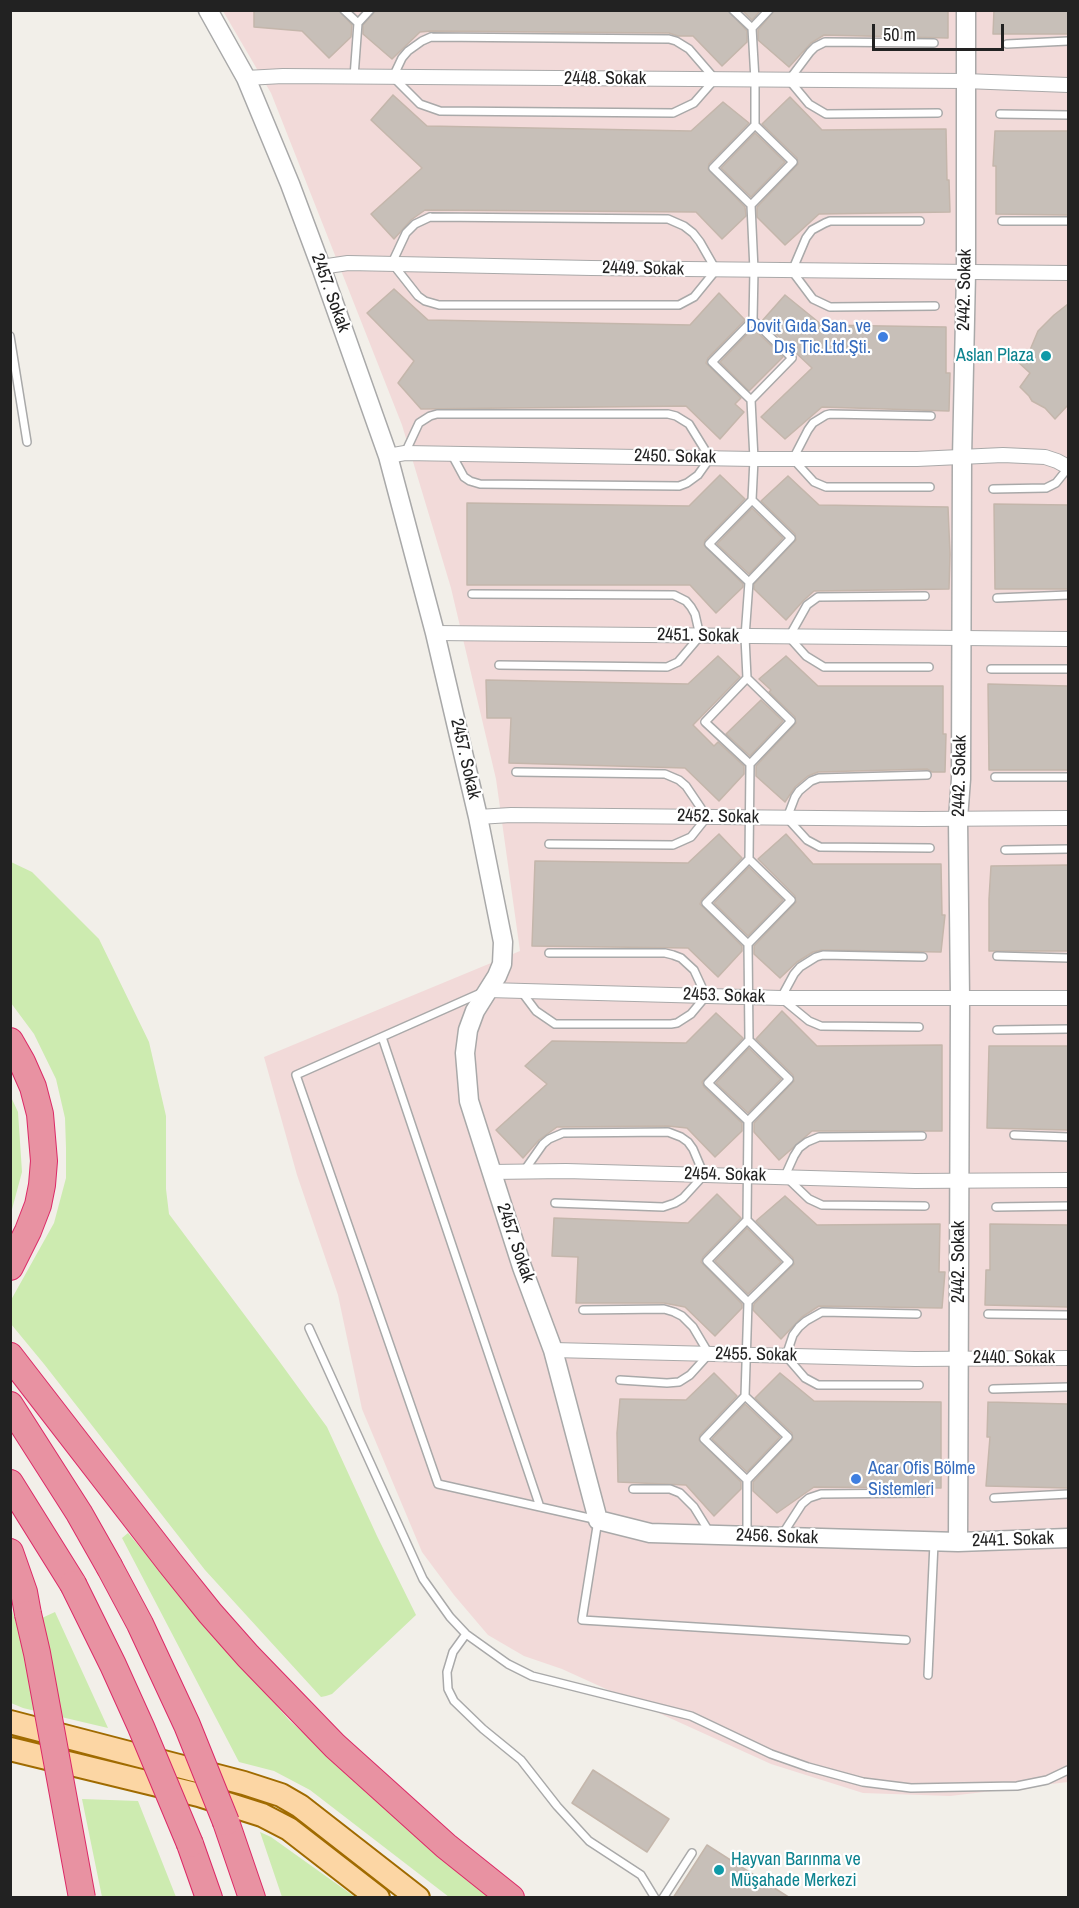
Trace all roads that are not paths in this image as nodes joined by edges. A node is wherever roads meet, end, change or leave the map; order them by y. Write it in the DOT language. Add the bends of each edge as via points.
graph roads {
  1 [pos="208,10"];
  2 [pos="344,10"];
  3 [pos="370,10"];
  4 [pos="733,10"];
  5 [pos="769,10"];
  6 [pos="966,10"];
  7 [pos="358,24"];
  8 [pos="752,28"];
  9 [pos="1068,41"];
  10 [pos="934,43"];
  11 [pos="1007,44"];
  12 [pos="354,77"];
  13 [pos="393,77"];
  14 [pos="246,78"];
  15 [pos="715,80"];
  16 [pos="755,80"];
  17 [pos="789,80"];
  18 [pos="965,81"];
  19 [pos="1068,85"];
  20 [pos="938,113"];
  21 [pos="1000,114"];
  22 [pos="1068,115"];
  23 [pos="755,126"];
  24 [pos="751,205"];
  25 [pos="920,221"];
  26 [pos="1002,221"];
  27 [pos="1068,221"];
  28 [pos="392,263"];
  29 [pos="321,267"];
  30 [pos="716,270"];
  31 [pos="754,270"];
  32 [pos="792,271"];
  33 [pos="966,273"];
  34 [pos="1068,273"];
  35 [pos="935,306"];
  36 [pos="753,320"];
  37 [pos="10,336"];
  38 [pos="751,400"];
  39 [pos="931,416"];
  40 [pos="27,442"];
  41 [pos="451,453"];
  42 [pos="396,454"];
  43 [pos="710,458"];
  44 [pos="962,458"];
  45 [pos="754,459"];
  46 [pos="793,459"];
  47 [pos="1068,468"];
  48 [pos="930,487"];
  49 [pos="993,489"];
  50 [pos="752,500"];
  51 [pos="749,582"];
  52 [pos="472,594"];
  53 [pos="1068,595"];
  54 [pos="925,596"];
  55 [pos="997,598"];
  56 [pos="435,633"];
  57 [pos="700,636"];
  58 [pos="745,637"];
  59 [pos="789,637"];
  60 [pos="961,639"];
  61 [pos="1068,639"];
  62 [pos="499,664"];
  63 [pos="929,666"];
  64 [pos="991,669"];
  65 [pos="1068,669"];
  66 [pos="747,678"];
  67 [pos="750,764"];
  68 [pos="516,772"];
  69 [pos="927,775"];
  70 [pos="995,777"];
  71 [pos="1068,777"];
  72 [pos="478,817"];
  73 [pos="707,817"];
  74 [pos="750,818"];
  75 [pos="787,818"];
  76 [pos="1068,818"];
  77 [pos="958,819"];
  78 [pos="549,844"];
  79 [pos="930,848"];
  80 [pos="1068,849"];
  81 [pos="1005,850"];
  82 [pos="748,859"];
  83 [pos="748,944"];
  84 [pos="549,952"];
  85 [pos="997,956"];
  86 [pos="923,957"];
  87 [pos="1068,958"];
  88 [pos="488,990"];
  89 [pos="520,991"];
  90 [pos="706,996"];
  91 [pos="750,997"];
  92 [pos="781,998"];
  93 [pos="1068,998"];
  94 [pos="960,999"];
  95 [pos="919,1027"];
  96 [pos="998,1029"];
  97 [pos="1068,1029"];
  98 [pos="382,1036"];
  99 [pos="749,1040"];
  100 [pos="10,1041"];
  101 [pos="748,1121"];
  102 [pos="1014,1134"];
  103 [pos="922,1136"];
  104 [pos="1068,1137"];
  105 [pos="524,1171"];
  106 [pos="491,1172"];
  107 [pos="704,1174"];
  108 [pos="749,1176"];
  109 [pos="785,1176"];
  110 [pos="1068,1180"];
  111 [pos="960,1181"];
  112 [pos="555,1203"];
  113 [pos="925,1206"];
  114 [pos="1068,1206"];
  115 [pos="996,1207"];
  116 [pos="747,1220"];
  117 [pos="10,1267"];
  118 [pos="748,1302"];
  119 [pos="583,1310"];
  120 [pos="917,1314"];
  121 [pos="988,1314"];
  122 [pos="1068,1316"];
  123 [pos="309,1328"];
  124 [pos="553,1350"];
  125 [pos="709,1354"];
  126 [pos="747,1355"];
  127 [pos="10,1356"];
  128 [pos="786,1356"];
  129 [pos="959,1358"];
  130 [pos="1068,1358"];
  131 [pos="620,1380"];
  132 [pos="919,1385"];
  133 [pos="1068,1387"];
  134 [pos="993,1389"];
  135 [pos="745,1396"];
  136 [pos="10,1405"];
  137 [pos="747,1480"];
  138 [pos="10,1483"];
  139 [pos="633,1489"];
  140 [pos="927,1493"];
  141 [pos="1068,1494"];
  142 [pos="994,1498"];
  143 [pos="540,1507"];
  144 [pos="598,1521"];
  145 [pos="711,1535"];
  146 [pos="747,1536"];
  147 [pos="780,1537"];
  148 [pos="1068,1538"];
  149 [pos="934,1541"];
  150 [pos="958,1542"];
  151 [pos="10,1552"];
  152 [pos="466,1634"];
  153 [pos="906,1640"];
  154 [pos="928,1675"];
  155 [pos="10,1722"];
  156 [pos="10,1749"];
  157 [pos="1068,1770"];
  158 [pos="190,1844"];
  159 [pos="692,1853"];
  160 [pos="82,1898"];
  161 [pos="192,1898"];
  162 [pos="208,1898"];
  163 [pos="252,1898"];
  164 [pos="378,1898"];
  165 [pos="418,1898"];
  166 [pos="510,1898"];
  167 [pos="655,1898"];
  168 [pos="663,1898"];
  1 -- 14 [label="street, 2457. Sokak"];
  2 -- 7 [label="lane"];
  3 -- 7 [label="lane"];
  4 -- 8 [label="lane"];
  5 -- 8 [label="lane"];
  6 -- 18 [label="street, 2442. Sokak"];
  7 -- 12 [label="lane"];
  8 -- 16 [label="lane"];
  9 -- 11 [label="lane"];
  10 -- 17 [label="lane" via="825,42 810,52"];
  12 -- 13 [label="street, 2448. Sokak"];
  12 -- 14 [label="street, 2448. Sokak"];
  13 -- 15 [label="street, 2448. Sokak"];
  13 -- 15 [label="lane" via="420,104 433,110 498,112 673,113 694,103"];
  13 -- 15 [label="lane" via="408,51 431,37 657,39 676,41 689,49"];
  14 -- 29 [label="street, 2457. Sokak"];
  15 -- 16 [label="street, 2448. Sokak"];
  16 -- 17 [label="street, 2448. Sokak"];
  16 -- 23 [label="lane"];
  17 -- 18 [label="street, 2448. Sokak"];
  17 -- 20 [label="lane" via="809,104 826,114"];
  18 -- 19 [label="street, 2448. Sokak"];
  18 -- 33 [label="street, 2442. Sokak"];
  21 -- 22 [label="lane"];
  23 -- 24 [label="lane" via="713,168"];
  23 -- 24 [label="lane" via="793,162"];
  24 -- 31 [label="lane"];
  25 -- 32 [label="lane" via="830,221 812,230"];
  26 -- 27 [label="lane"];
  28 -- 29 [label="street, 2449. Sokak"];
  28 -- 30 [label="street, 2449. Sokak"];
  28 -- 30 [label="lane" via="418,296 439,305 679,305 699,291"];
  28 -- 30 [label="lane" via="406,233 430,217 668,219 693,233"];
  29 -- 42 [label="street, 2457. Sokak"];
  30 -- 31 [label="street, 2449. Sokak"];
  31 -- 32 [label="street, 2449. Sokak"];
  31 -- 36 [label="lane"];
  32 -- 33 [label="street, 2449. Sokak"];
  32 -- 35 [label="lane" via="813,299 830,307"];
  33 -- 34 [label="street, 2449. Sokak"];
  33 -- 44 [label="street, 2442. Sokak"];
  36 -- 38 [label="lane" via="712,362"];
  36 -- 38 [label="lane" via="792,358"];
  37 -- 40 [label="lane"];
  38 -- 45 [label="lane"];
  39 -- 46 [label="lane" via="825,415 813,423"];
  41 -- 42 [label="street, 2450. Sokak"];
  41 -- 43 [label="street, 2450. Sokak"];
  41 -- 43 [label="lane" via="464,477 480,484 679,486 698,475"];
  42 -- 43 [label="lane" via="419,423 437,414 668,414 689,424"];
  42 -- 56 [label="street, 2457. Sokak"];
  43 -- 45 [label="street, 2450. Sokak"];
  44 -- 46 [label="street, 2450. Sokak"];
  44 -- 47 [label="street, 2450. Sokak" via="1045,457"];
  44 -- 60 [label="street, 2442. Sokak"];
  45 -- 46 [label="street, 2450. Sokak"];
  45 -- 50 [label="lane"];
  46 -- 48 [label="lane" via="814,482 826,487"];
  47 -- 49 [label="lane" via="1056,483 1046,488"];
  50 -- 51 [label="lane" via="710,544"];
  50 -- 51 [label="lane" via="791,538"];
  51 -- 58 [label="lane"];
  52 -- 57 [label="lane" via="674,595 691,607"];
  53 -- 55 [label="lane"];
  54 -- 59 [label="lane" via="818,597 807,605"];
  56 -- 57 [label="street, 2451. Sokak"];
  56 -- 72 [label="street, 2457. Sokak"];
  57 -- 58 [label="street, 2451. Sokak"];
  57 -- 62 [label="lane" via="678,662 667,667"];
  58 -- 59 [label="street, 2451. Sokak"];
  58 -- 66 [label="lane"];
  59 -- 60 [label="street, 2451. Sokak"];
  59 -- 63 [label="lane" via="806,656 824,666"];
  60 -- 61 [label="street, 2451. Sokak"];
  60 -- 77 [label="street, 2442. Sokak"];
  64 -- 65 [label="lane"];
  66 -- 67 [label="lane" via="791,721"];
  66 -- 67 [label="lane" via="705,722"];
  67 -- 74 [label="lane"];
  68 -- 73 [label="lane" via="665,774 686,786"];
  69 -- 75 [label="lane" via="819,778 799,791"];
  70 -- 71 [label="lane"];
  72 -- 73 [label="street, 2452. Sokak"];
  72 -- 88 [label="street, 2457. Sokak" via="503,942 502,964"];
  73 -- 74 [label="street, 2452. Sokak"];
  73 -- 78 [label="lane" via="691,837 673,845"];
  74 -- 75 [label="street, 2452. Sokak"];
  74 -- 82 [label="lane"];
  75 -- 77 [label="street, 2452. Sokak"];
  75 -- 79 [label="lane" via="807,840 820,847"];
  76 -- 77 [label="street, 2452. Sokak"];
  77 -- 94 [label="street, 2442. Sokak"];
  80 -- 81 [label="lane"];
  82 -- 83 [label="lane" via="706,903"];
  82 -- 83 [label="lane" via="791,900"];
  83 -- 91 [label="lane"];
  84 -- 90 [label="lane" via="673,955 694,970"];
  85 -- 87 [label="lane"];
  86 -- 92 [label="lane" via="816,957 800,966"];
  88 -- 89 [label="street, 2453. Sokak"];
  88 -- 98 [label="lane"];
  88 -- 106 [label="street, 2457. Sokak" via="468,1030 465,1053 469,1101"];
  89 -- 90 [label="street, 2453. Sokak"];
  89 -- 90 [label="lane" via="536,1011 555,1024 677,1023"];
  90 -- 91 [label="street, 2453. Sokak"];
  91 -- 92 [label="street, 2453. Sokak"];
  91 -- 99 [label="lane"];
  92 -- 94 [label="street, 2453. Sokak"];
  92 -- 95 [label="lane" via="821,1026"];
  93 -- 94 [label="street, 2453. Sokak"];
  94 -- 111 [label="street, 2442. Sokak"];
  96 -- 97 [label="lane"];
  98 -- 143 [label="lane"];
  98 -- 143 [label="lane" via="296,1075 438,1484"];
  99 -- 101 [label="lane" via="789,1079"];
  99 -- 101 [label="lane" via="708,1083"];
  100 -- 117 [label="highway" via="33,1087 44,1161 38,1205"];
  101 -- 108 [label="lane"];
  102 -- 104 [label="lane"];
  103 -- 109 [label="lane" via="819,1137 799,1148"];
  105 -- 106 [label="street, 2454. Sokak"];
  105 -- 107 [label="street, 2454. Sokak"];
  105 -- 107 [label="lane" via="543,1144 563,1133 668,1132 688,1142"];
  106 -- 124 [label="street, 2457. Sokak"];
  107 -- 108 [label="street, 2454. Sokak"];
  107 -- 112 [label="lane" via="683,1198 663,1207"];
  108 -- 109 [label="street, 2454. Sokak"];
  108 -- 116 [label="lane"];
  109 -- 111 [label="street, 2454. Sokak"];
  109 -- 113 [label="lane" via="809,1199 828,1206"];
  110 -- 111 [label="street, 2454. Sokak"];
  111 -- 129 [label="street, 2442. Sokak"];
  114 -- 115 [label="lane"];
  116 -- 118 [label="lane" via="706,1261"];
  116 -- 118 [label="lane" via="789,1262"];
  118 -- 126 [label="lane"];
  119 -- 125 [label="lane" via="674,1312 693,1327"];
  120 -- 128 [label="lane" via="822,1312 799,1327"];
  121 -- 122 [label="lane"];
  123 -- 152 [label="lane" via="423,1579"];
  124 -- 125 [label="street, 2455. Sokak"];
  124 -- 144 [label="street, 2457. Sokak"];
  125 -- 126 [label="street, 2455. Sokak"];
  125 -- 131 [label="lane" via="679,1382"];
  126 -- 128 [label="street, 2455. Sokak"];
  126 -- 135 [label="lane"];
  127 -- 166 [label="highway" via="170,1563 256,1664 335,1746"];
  128 -- 129 [label="street, 2455. Sokak"];
  128 -- 132 [label="lane" via="805,1378 818,1385"];
  129 -- 130 [label="street, 2440. Sokak"];
  129 -- 150 [label="street, 2442. Sokak"];
  133 -- 134 [label="lane"];
  135 -- 137 [label="lane" via="704,1439"];
  135 -- 137 [label="lane" via="788,1437"];
  136 -- 163 [label="highway, bridge" via="79,1513 140,1624 187,1725"];
  137 -- 146 [label="lane"];
  138 -- 158 [label="highway, bridge" via="73,1584 137,1717"];
  139 -- 145 [label="lane" via="670,1489 680,1493"];
  140 -- 147 [label="lane" via="821,1494 802,1504"];
  141 -- 142 [label="lane"];
  143 -- 144 [label="lane"];
  144 -- 145 [label="street, 2456. Sokak" via="650,1533"];
  144 -- 153 [label="lane" via="582,1620"];
  145 -- 146 [label="street, 2456. Sokak"];
  146 -- 147 [label="street, 2456. Sokak"];
  147 -- 149 [label="street, 2456. Sokak"];
  148 -- 150 [label="street, 2441. Sokak"];
  149 -- 150 [label="street, 2456. Sokak"];
  149 -- 154 [label="lane"];
  151 -- 160 [label="highway, bridge" via="24,1592 37,1653"];
  152 -- 157 [label="lane" via="532,1676 691,1716 771,1754 863,1782 911,1788 1017,1786 1047,1780"];
  152 -- 167 [label="lane" via="453,1652 447,1672 448,1689 454,1701 521,1760 589,1841 641,1875"];
  155 -- 165 [label="main road" via="280,1795 300,1806"];
  156 -- 164 [label="main road" via="199,1795 262,1815 289,1829"];
  158 -- 161 [label="highway"];
  158 -- 162 [label="highway"];
  159 -- 168 [label="lane"];
}
